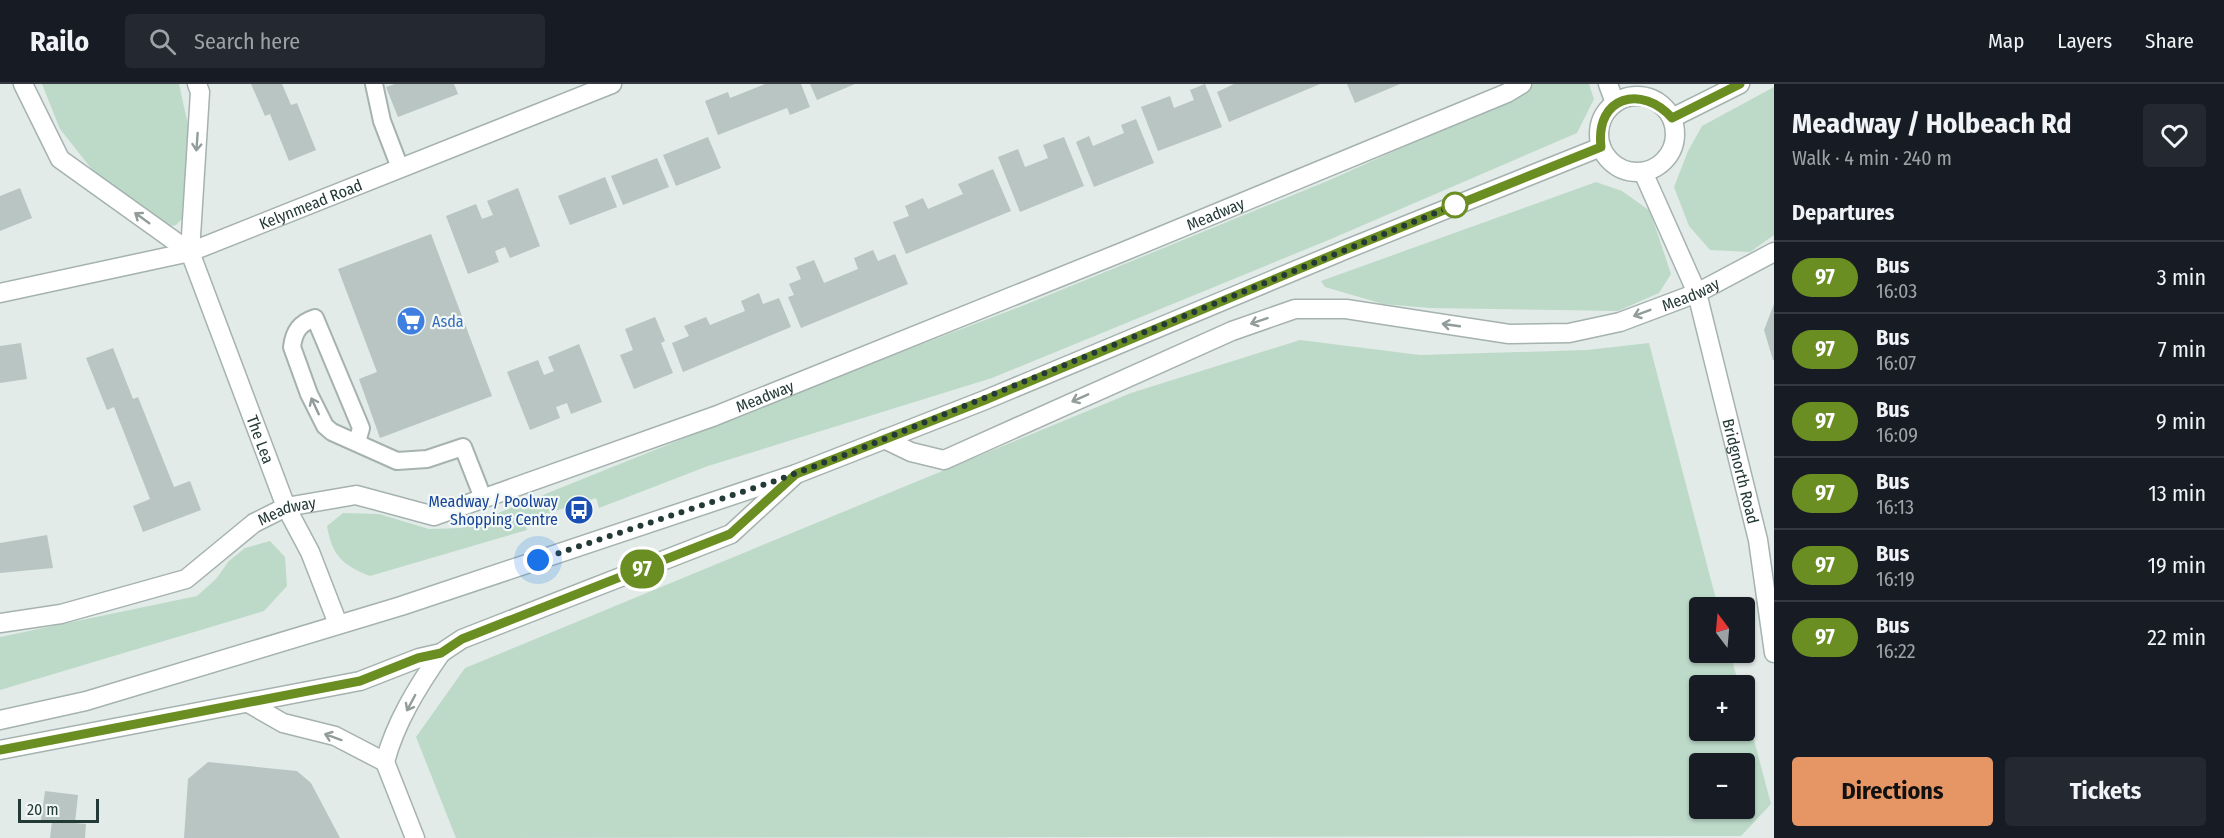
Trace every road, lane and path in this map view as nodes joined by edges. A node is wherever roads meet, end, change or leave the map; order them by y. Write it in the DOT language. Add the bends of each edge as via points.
graph roads {
  1 [pos="23,84"];
  2 [pos="197,84"];
  3 [pos="374,84"];
  4 [pos="1522,84"];
  5 [pos="1608,84"];
  6 [pos="1740,84"];
  7 [pos="604,85"];
  8 [pos="1615,103"];
  9 [pos="1672,118"];
  10 [pos="1601,147"];
  11 [pos="400,168"];
  12 [pos="1643,172"];
  13 [pos="190,252"];
  14 [pos="1774,252"];
  15 [pos="0,293"];
  16 [pos="1697,293"];
  17 [pos="884,439"];
  18 [pos="357,442"];
  19 [pos="796,474"];
  20 [pos="483,498"];
  21 [pos="286,507"];
  22 [pos="1766,537"];
  23 [pos="0,623"];
  24 [pos="338,624"];
  25 [pos="441,653"];
  26 [pos="1774,653"];
  27 [pos="250,704"];
  28 [pos="0,720"];
  29 [pos="0,750"];
  30 [pos="385,762"];
  31 [pos="415,838"];
  13 -- 1 [label="street, one-way" via="60,159"];
  2 -- 13 [label="street, The Lea, one-way" via="200,92"];
  3 -- 11 [label="lane" via="382,121"];
  4 -- 20 [label="street, Meadway" via="1131,249 715,416"];
  5 -- 8 [label="street"];
  6 -- 9 [label="street"];
  7 -- 11 [label="street, Kelynmead Road"];
  8 -- 9 [label="street" via="1630,96 1647,97 1662,105"];
  8 -- 10 [label="street" via="1604,115 1599,131"];
  9 -- 12 [label="street" via="1675,141 1670,151 1664,162"];
  10 -- 12 [label="street" via="1610,162 1626,171"];
  10 -- 17 [label="street"];
  11 -- 13 [label="street, Kelynmead Road"];
  12 -- 16 [label="street, Bridgnorth Road"];
  13 -- 15 [label="street, Kelynmead Road"];
  13 -- 21 [label="street, The Lea"];
  14 -- 16 [label="street, Meadway"];
  16 -- 17 [label="street, Meadway, one-way" via="1620,322 1569,333 1509,334 1346,309 1295,309 1232,331 944,460 911,452"];
  16 -- 22 [label="street, Bridgnorth Road"];
  17 -- 19 [label="street"];
  18 -- 18 [label="lane, one-way" via="325,426 309,393 292,347 304,322 315,318 361,428"];
  18 -- 20 [label="lane" via="397,460 412,462 463,447"];
  19 -- 24 [label="street"];
  19 -- 25 [label="street" via="730,534 462,639"];
  20 -- 21 [label="street, Meadway" via="434,516 356,495"];
  21 -- 23 [label="street, Meadway" via="254,523 186,579 61,614"];
  21 -- 24 [label="street, The Lea" via="310,552"];
  22 -- 26 [label="street, Bridgnorth Road"];
  24 -- 28 [label="street" via="86,701"];
  25 -- 27 [label="street" via="360,681"];
  25 -- 30 [label="street, one-way" via="391,739"];
  27 -- 29 [label="street"];
  30 -- 27 [label="street, one-way" via="334,736 283,723"];
  30 -- 31 [label="street"];
}
